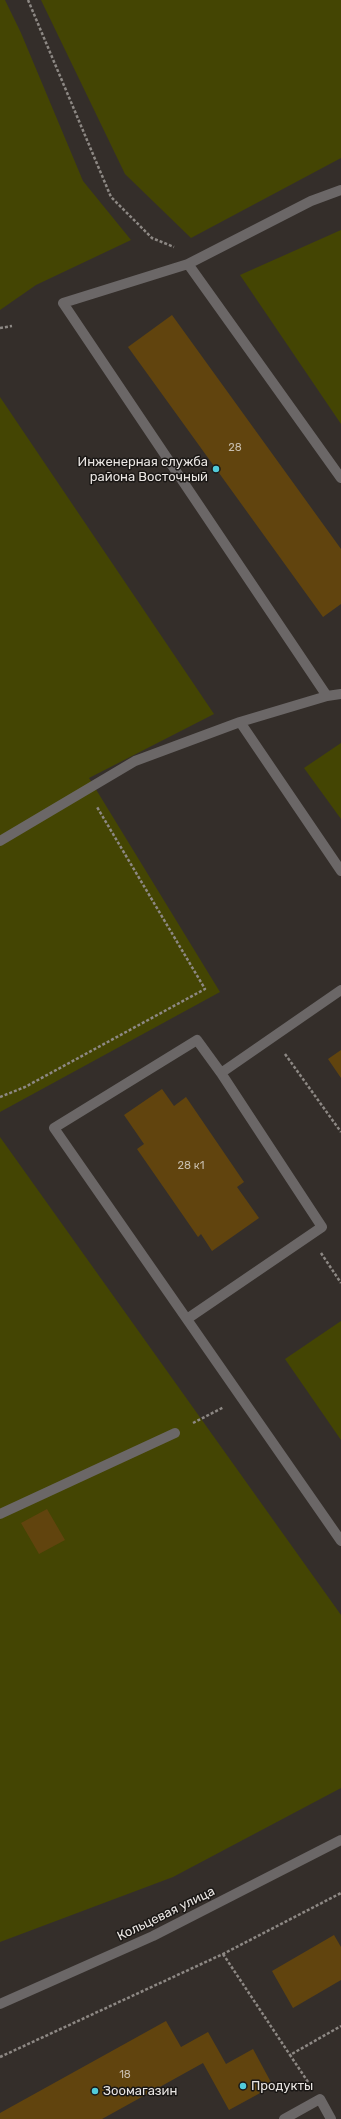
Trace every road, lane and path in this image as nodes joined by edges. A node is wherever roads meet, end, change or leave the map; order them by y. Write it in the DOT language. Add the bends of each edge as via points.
graph roads {
  1 [pos="28,0"];
  2 [pos="341,190"];
  3 [pos="200,258"];
  4 [pos="188,264"];
  5 [pos="12,326"];
  6 [pos="0,328"];
  7 [pos="341,478"];
  8 [pos="341,694"];
  9 [pos="327,696"];
  10 [pos="240,722"];
  11 [pos="86,789"];
  12 [pos="0,841"];
  13 [pos="341,871"];
  14 [pos="341,990"];
  15 [pos="272,1036"];
  16 [pos="220,1073"];
  17 [pos="0,1097"];
  18 [pos="341,1132"];
  19 [pos="309,1236"];
  20 [pos="341,1283"];
  21 [pos="187,1319"];
  22 [pos="241,1397"];
  23 [pos="175,1433"];
  24 [pos="0,1514"];
  25 [pos="341,1541"];
  26 [pos="341,1840"];
  27 [pos="341,1893"];
  28 [pos="223,1954"];
  29 [pos="0,2004"];
  30 [pos="341,2026"];
  31 [pos="290,2056"];
  32 [pos="0,2057"];
  33 [pos="320,2099"];
  34 [pos="284,2119"];
  35 [pos="331,2119"];
  1 -- 3 [label="path" via="111,197 152,238"];
  2 -- 3 [label="street" via="311,201"];
  3 -- 4 [label="street"];
  4 -- 7 [label="street"];
  4 -- 9 [label="street" via="63,302"];
  5 -- 6 [label="path"];
  8 -- 9 [label="street"];
  9 -- 10 [label="street"];
  10 -- 11 [label="street" via="135,761"];
  10 -- 13 [label="street"];
  11 -- 12 [label="street"];
  11 -- 17 [label="path" via="205,990 25,1087"];
  14 -- 15 [label="street"];
  15 -- 16 [label="street"];
  15 -- 18 [label="path"];
  16 -- 19 [label="street" via="322,1228"];
  16 -- 21 [label="street" via="197,1040 54,1128"];
  19 -- 20 [label="path"];
  19 -- 21 [label="street"];
  21 -- 22 [label="street"];
  22 -- 23 [label="path"];
  22 -- 25 [label="street"];
  23 -- 24 [label="street"];
  26 -- 29 [label="street, Кольцевая улица" via="153,1936"];
  27 -- 28 [label="path"];
  28 -- 31 [label="path"];
  28 -- 32 [label="path"];
  30 -- 31 [label="path"];
  31 -- 33 [label="path"];
  33 -- 34 [label="street"];
  33 -- 35 [label="street"];
}
